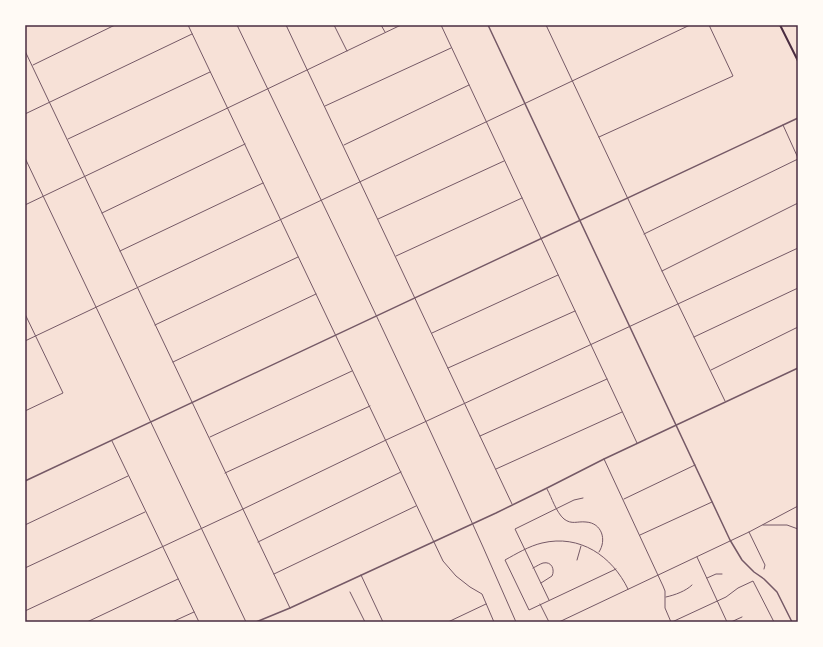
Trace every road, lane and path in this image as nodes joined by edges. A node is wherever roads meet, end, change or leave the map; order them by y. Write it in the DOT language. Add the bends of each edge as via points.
graph roads {
  1 [pos="115,25"];
  2 [pos="188,25"];
  3 [pos="237,25"];
  4 [pos="286,25"];
  5 [pos="334,25"];
  6 [pos="381,25"];
  7 [pos="402,25"];
  8 [pos="441,25"];
  9 [pos="488,25"];
  10 [pos="547,25"];
  11 [pos="690,25"];
  12 [pos="709,25"];
  13 [pos="780,25"];
  14 [pos="385,32"];
  15 [pos="192,34"];
  16 [pos="452,48"];
  17 [pos="25,51"];
  18 [pos="347,51"];
  19 [pos="798,60"];
  20 [pos="32,65"];
  21 [pos="307,70"];
  22 [pos="210,71"];
  23 [pos="572,81"];
  24 [pos="469,85"];
  25 [pos="268,89"];
  26 [pos="50,102"];
  27 [pos="525,103"];
  28 [pos="324,106"];
  29 [pos="227,108"];
  30 [pos="25,114"];
  31 [pos="798,118"];
  32 [pos="486,121"];
  33 [pos="783,125"];
  34 [pos="599,137"];
  35 [pos="67,140"];
  36 [pos="245,144"];
  37 [pos="343,145"];
  38 [pos="25,158"];
  39 [pos="798,158"];
  40 [pos="505,161"];
  41 [pos="85,176"];
  42 [pos="264,182"];
  43 [pos="360,182"];
  44 [pos="43,196"];
  45 [pos="628,197"];
  46 [pos="522,198"];
  47 [pos="321,200"];
  48 [pos="798,203"];
  49 [pos="25,205"];
  50 [pos="102,213"];
  51 [pos="378,219"];
  52 [pos="280,220"];
  53 [pos="580,220"];
  54 [pos="644,234"];
  55 [pos="541,238"];
  56 [pos="798,248"];
  57 [pos="120,251"];
  58 [pos="395,256"];
  59 [pos="299,257"];
  60 [pos="662,271"];
  61 [pos="558,274"];
  62 [pos="138,288"];
  63 [pos="798,288"];
  64 [pos="317,294"];
  65 [pos="415,297"];
  66 [pos="678,304"];
  67 [pos="96,308"];
  68 [pos="576,311"];
  69 [pos="25,314"];
  70 [pos="376,315"];
  71 [pos="155,325"];
  72 [pos="630,326"];
  73 [pos="798,327"];
  74 [pos="431,333"];
  75 [pos="336,334"];
  76 [pos="36,336"];
  77 [pos="694,337"];
  78 [pos="25,341"];
  79 [pos="591,344"];
  80 [pos="173,362"];
  81 [pos="448,368"];
  82 [pos="798,368"];
  83 [pos="711,370"];
  84 [pos="352,371"];
  85 [pos="607,379"];
  86 [pos="725,401"];
  87 [pos="192,402"];
  88 [pos="465,404"];
  89 [pos="370,406"];
  90 [pos="25,410"];
  91 [pos="623,412"];
  92 [pos="151,422"];
  93 [pos="426,422"];
  94 [pos="677,425"];
  95 [pos="480,436"];
  96 [pos="209,438"];
  97 [pos="112,440"];
  98 [pos="386,440"];
  99 [pos="637,443"];
  100 [pos="604,459"];
  101 [pos="695,465"];
  102 [pos="496,469"];
  103 [pos="401,472"];
  104 [pos="225,473"];
  105 [pos="129,476"];
  106 [pos="25,481"];
  107 [pos="547,488"];
  108 [pos="583,498"];
  109 [pos="623,500"];
  110 [pos="713,502"];
  111 [pos="512,504"];
  112 [pos="417,506"];
  113 [pos="798,506"];
  114 [pos="243,509"];
  115 [pos="557,509"];
  116 [pos="146,512"];
  117 [pos="473,523"];
  118 [pos="25,525"];
  119 [pos="762,525"];
  120 [pos="201,528"];
  121 [pos="798,529"];
  122 [pos="749,532"];
  123 [pos="640,535"];
  124 [pos="730,540"];
  125 [pos="434,541"];
  126 [pos="258,542"];
  127 [pos="581,545"];
  128 [pos="162,546"];
  129 [pos="525,550"];
  130 [pos="598,553"];
  131 [pos="696,556"];
  132 [pos="577,560"];
  133 [pos="25,568"];
  134 [pos="534,568"];
  135 [pos="616,569"];
  136 [pos="764,569"];
  137 [pos="274,574"];
  138 [pos="722,574"];
  139 [pos="361,575"];
  140 [pos="658,575"];
  141 [pos="706,578"];
  142 [pos="178,579"];
  143 [pos="541,583"];
  144 [pos="692,585"];
  145 [pos="628,589"];
  146 [pos="350,592"];
  147 [pos="665,597"];
  148 [pos="549,600"];
  149 [pos="717,601"];
  150 [pos="486,604"];
  151 [pos="540,604"];
  152 [pos="290,608"];
  153 [pos="25,611"];
  154 [pos="194,611"];
  155 [pos="742,617"];
  156 [pos="88,622"];
  157 [pos="172,622"];
  158 [pos="199,622"];
  159 [pos="246,622"];
  160 [pos="256,622"];
  161 [pos="365,622"];
  162 [pos="383,622"];
  163 [pos="448,622"];
  164 [pos="494,622"];
  165 [pos="516,622"];
  166 [pos="549,622"];
  167 [pos="559,622"];
  168 [pos="672,622"];
  169 [pos="727,622"];
  170 [pos="731,622"];
  171 [pos="774,622"];
  172 [pos="792,622"];
  1 -- 20 [label="street"];
  2 -- 15 [label="street"];
  3 -- 25 [label="street"];
  4 -- 21 [label="street"];
  5 -- 18 [label="street"];
  6 -- 14 [label="street"];
  7 -- 14 [label="street"];
  8 -- 16 [label="street"];
  9 -- 27 [label="street"];
  10 -- 23 [label="street"];
  11 -- 23 [label="street"];
  12 -- 34 [label="street" via="733,76"];
  13 -- 19 [label="main road"];
  14 -- 18 [label="street"];
  15 -- 22 [label="street"];
  15 -- 26 [label="street"];
  16 -- 24 [label="street"];
  16 -- 28 [label="street"];
  17 -- 20 [label="street"];
  18 -- 21 [label="street"];
  20 -- 26 [label="street"];
  21 -- 25 [label="street"];
  21 -- 28 [label="street"];
  22 -- 29 [label="street"];
  22 -- 35 [label="street"];
  23 -- 27 [label="street"];
  23 -- 34 [label="street"];
  24 -- 32 [label="street"];
  24 -- 37 [label="street"];
  25 -- 29 [label="street"];
  25 -- 47 [label="street"];
  26 -- 30 [label="street"];
  26 -- 35 [label="street"];
  27 -- 32 [label="street"];
  27 -- 53 [label="street"];
  28 -- 37 [label="street"];
  29 -- 36 [label="street"];
  29 -- 41 [label="street"];
  31 -- 33 [label="street"];
  32 -- 40 [label="street"];
  32 -- 43 [label="street"];
  33 -- 39 [label="street"];
  33 -- 45 [label="street"];
  34 -- 45 [label="street"];
  35 -- 41 [label="street"];
  36 -- 42 [label="street"];
  36 -- 50 [label="street"];
  37 -- 43 [label="street"];
  38 -- 44 [label="street"];
  39 -- 54 [label="street"];
  40 -- 46 [label="street"];
  40 -- 51 [label="street"];
  41 -- 44 [label="street"];
  41 -- 50 [label="street"];
  42 -- 52 [label="street"];
  42 -- 57 [label="street"];
  43 -- 47 [label="street"];
  43 -- 51 [label="street"];
  44 -- 49 [label="street"];
  44 -- 67 [label="street"];
  45 -- 53 [label="street"];
  45 -- 54 [label="street"];
  46 -- 55 [label="street"];
  46 -- 58 [label="street"];
  47 -- 52 [label="street"];
  47 -- 70 [label="street"];
  48 -- 60 [label="street"];
  50 -- 57 [label="street"];
  51 -- 58 [label="street"];
  52 -- 59 [label="street"];
  52 -- 62 [label="street"];
  53 -- 55 [label="street"];
  53 -- 72 [label="street"];
  54 -- 60 [label="street"];
  55 -- 61 [label="street"];
  55 -- 65 [label="street"];
  56 -- 66 [label="street"];
  57 -- 62 [label="street"];
  58 -- 65 [label="street"];
  59 -- 64 [label="street"];
  59 -- 71 [label="street"];
  60 -- 66 [label="street"];
  61 -- 68 [label="street"];
  61 -- 74 [label="street"];
  62 -- 67 [label="street"];
  62 -- 71 [label="street"];
  63 -- 77 [label="street"];
  64 -- 75 [label="street"];
  64 -- 80 [label="street"];
  65 -- 70 [label="street"];
  65 -- 74 [label="street"];
  66 -- 72 [label="street"];
  66 -- 77 [label="street"];
  67 -- 76 [label="street"];
  67 -- 92 [label="street"];
  68 -- 79 [label="street"];
  68 -- 81 [label="street"];
  69 -- 76 [label="street"];
  70 -- 75 [label="street"];
  70 -- 93 [label="street"];
  71 -- 80 [label="street"];
  72 -- 79 [label="street"];
  72 -- 94 [label="street"];
  73 -- 83 [label="street"];
  74 -- 81 [label="street"];
  75 -- 84 [label="street"];
  75 -- 87 [label="street"];
  76 -- 78 [label="street"];
  76 -- 90 [label="street" via="63,393"];
  77 -- 83 [label="street"];
  79 -- 85 [label="street"];
  79 -- 88 [label="street"];
  80 -- 87 [label="street"];
  81 -- 88 [label="street"];
  82 -- 86 [label="street"];
  83 -- 86 [label="street"];
  84 -- 89 [label="street"];
  84 -- 96 [label="street"];
  85 -- 91 [label="street"];
  85 -- 95 [label="street"];
  86 -- 94 [label="street"];
  87 -- 92 [label="street"];
  87 -- 96 [label="street"];
  88 -- 93 [label="street"];
  88 -- 95 [label="street"];
  89 -- 98 [label="street"];
  89 -- 104 [label="street"];
  91 -- 99 [label="street"];
  91 -- 102 [label="street"];
  92 -- 97 [label="street"];
  92 -- 120 [label="street"];
  93 -- 98 [label="street"];
  93 -- 117 [label="street"];
  94 -- 99 [label="street"];
  94 -- 101 [label="street"];
  95 -- 102 [label="street"];
  96 -- 104 [label="street"];
  97 -- 105 [label="street"];
  97 -- 106 [label="street"];
  98 -- 103 [label="street"];
  98 -- 114 [label="street"];
  99 -- 100 [label="street"];
  100 -- 107 [label="street"];
  100 -- 109 [label="street"];
  101 -- 109 [label="street"];
  101 -- 110 [label="street"];
  102 -- 111 [label="street"];
  103 -- 112 [label="street"];
  103 -- 126 [label="street"];
  104 -- 114 [label="street"];
  105 -- 116 [label="street"];
  105 -- 118 [label="street"];
  107 -- 111 [label="street"];
  107 -- 115 [label="street"];
  108 -- 115 [label="street"];
  109 -- 123 [label="street"];
  110 -- 123 [label="street"];
  110 -- 124 [label="street"];
  111 -- 117 [label="street"];
  112 -- 125 [label="street"];
  112 -- 137 [label="street"];
  113 -- 119 [label="street"];
  114 -- 120 [label="street"];
  114 -- 126 [label="street"];
  115 -- 129 [label="street" via="515,529"];
  115 -- 130 [label="street" via="569,522 586,522 597,526 602,532 603,542"];
  116 -- 128 [label="street"];
  116 -- 133 [label="street"];
  117 -- 125 [label="street"];
  117 -- 165 [label="street"];
  119 -- 121 [label="street" via="787,525"];
  119 -- 122 [label="street"];
  120 -- 128 [label="street"];
  120 -- 159 [label="street"];
  122 -- 124 [label="street"];
  122 -- 136 [label="street" via="765,565"];
  123 -- 140 [label="street"];
  124 -- 131 [label="street"];
  124 -- 172 [label="street" via="746,564 777,592"];
  125 -- 139 [label="street"];
  125 -- 150 [label="street" via="448,567 482,594"];
  126 -- 137 [label="street"];
  127 -- 129 [label="street" via="563,541 541,543"];
  127 -- 130 [label="street"];
  127 -- 132 [label="street"];
  128 -- 142 [label="street"];
  128 -- 153 [label="street"];
  129 -- 134 [label="street"];
  129 -- 151 [label="street" via="505,560 529,610"];
  130 -- 135 [label="street"];
  131 -- 140 [label="street"];
  131 -- 141 [label="street"];
  134 -- 143 [label="street"];
  134 -- 143 [label="street" via="546,563 553,568 552,576"];
  135 -- 145 [label="street"];
  135 -- 148 [label="street"];
  137 -- 152 [label="street"];
  138 -- 141 [label="street"];
  139 -- 152 [label="street"];
  139 -- 162 [label="street"];
  140 -- 145 [label="street"];
  140 -- 147 [label="street"];
  141 -- 149 [label="street"];
  142 -- 154 [label="street"];
  142 -- 156 [label="street"];
  143 -- 148 [label="street"];
  144 -- 147 [label="street"];
  145 -- 167 [label="street"];
  146 -- 161 [label="street"];
  147 -- 168 [label="street" via="665,608"];
  148 -- 151 [label="street"];
  149 -- 168 [label="street"];
  149 -- 169 [label="street"];
  149 -- 171 [label="street" via="753,581"];
  150 -- 163 [label="street"];
  150 -- 164 [label="street"];
  151 -- 166 [label="street"];
  152 -- 160 [label="street"];
  154 -- 157 [label="street"];
  154 -- 158 [label="street"];
  155 -- 170 [label="street"];
}
